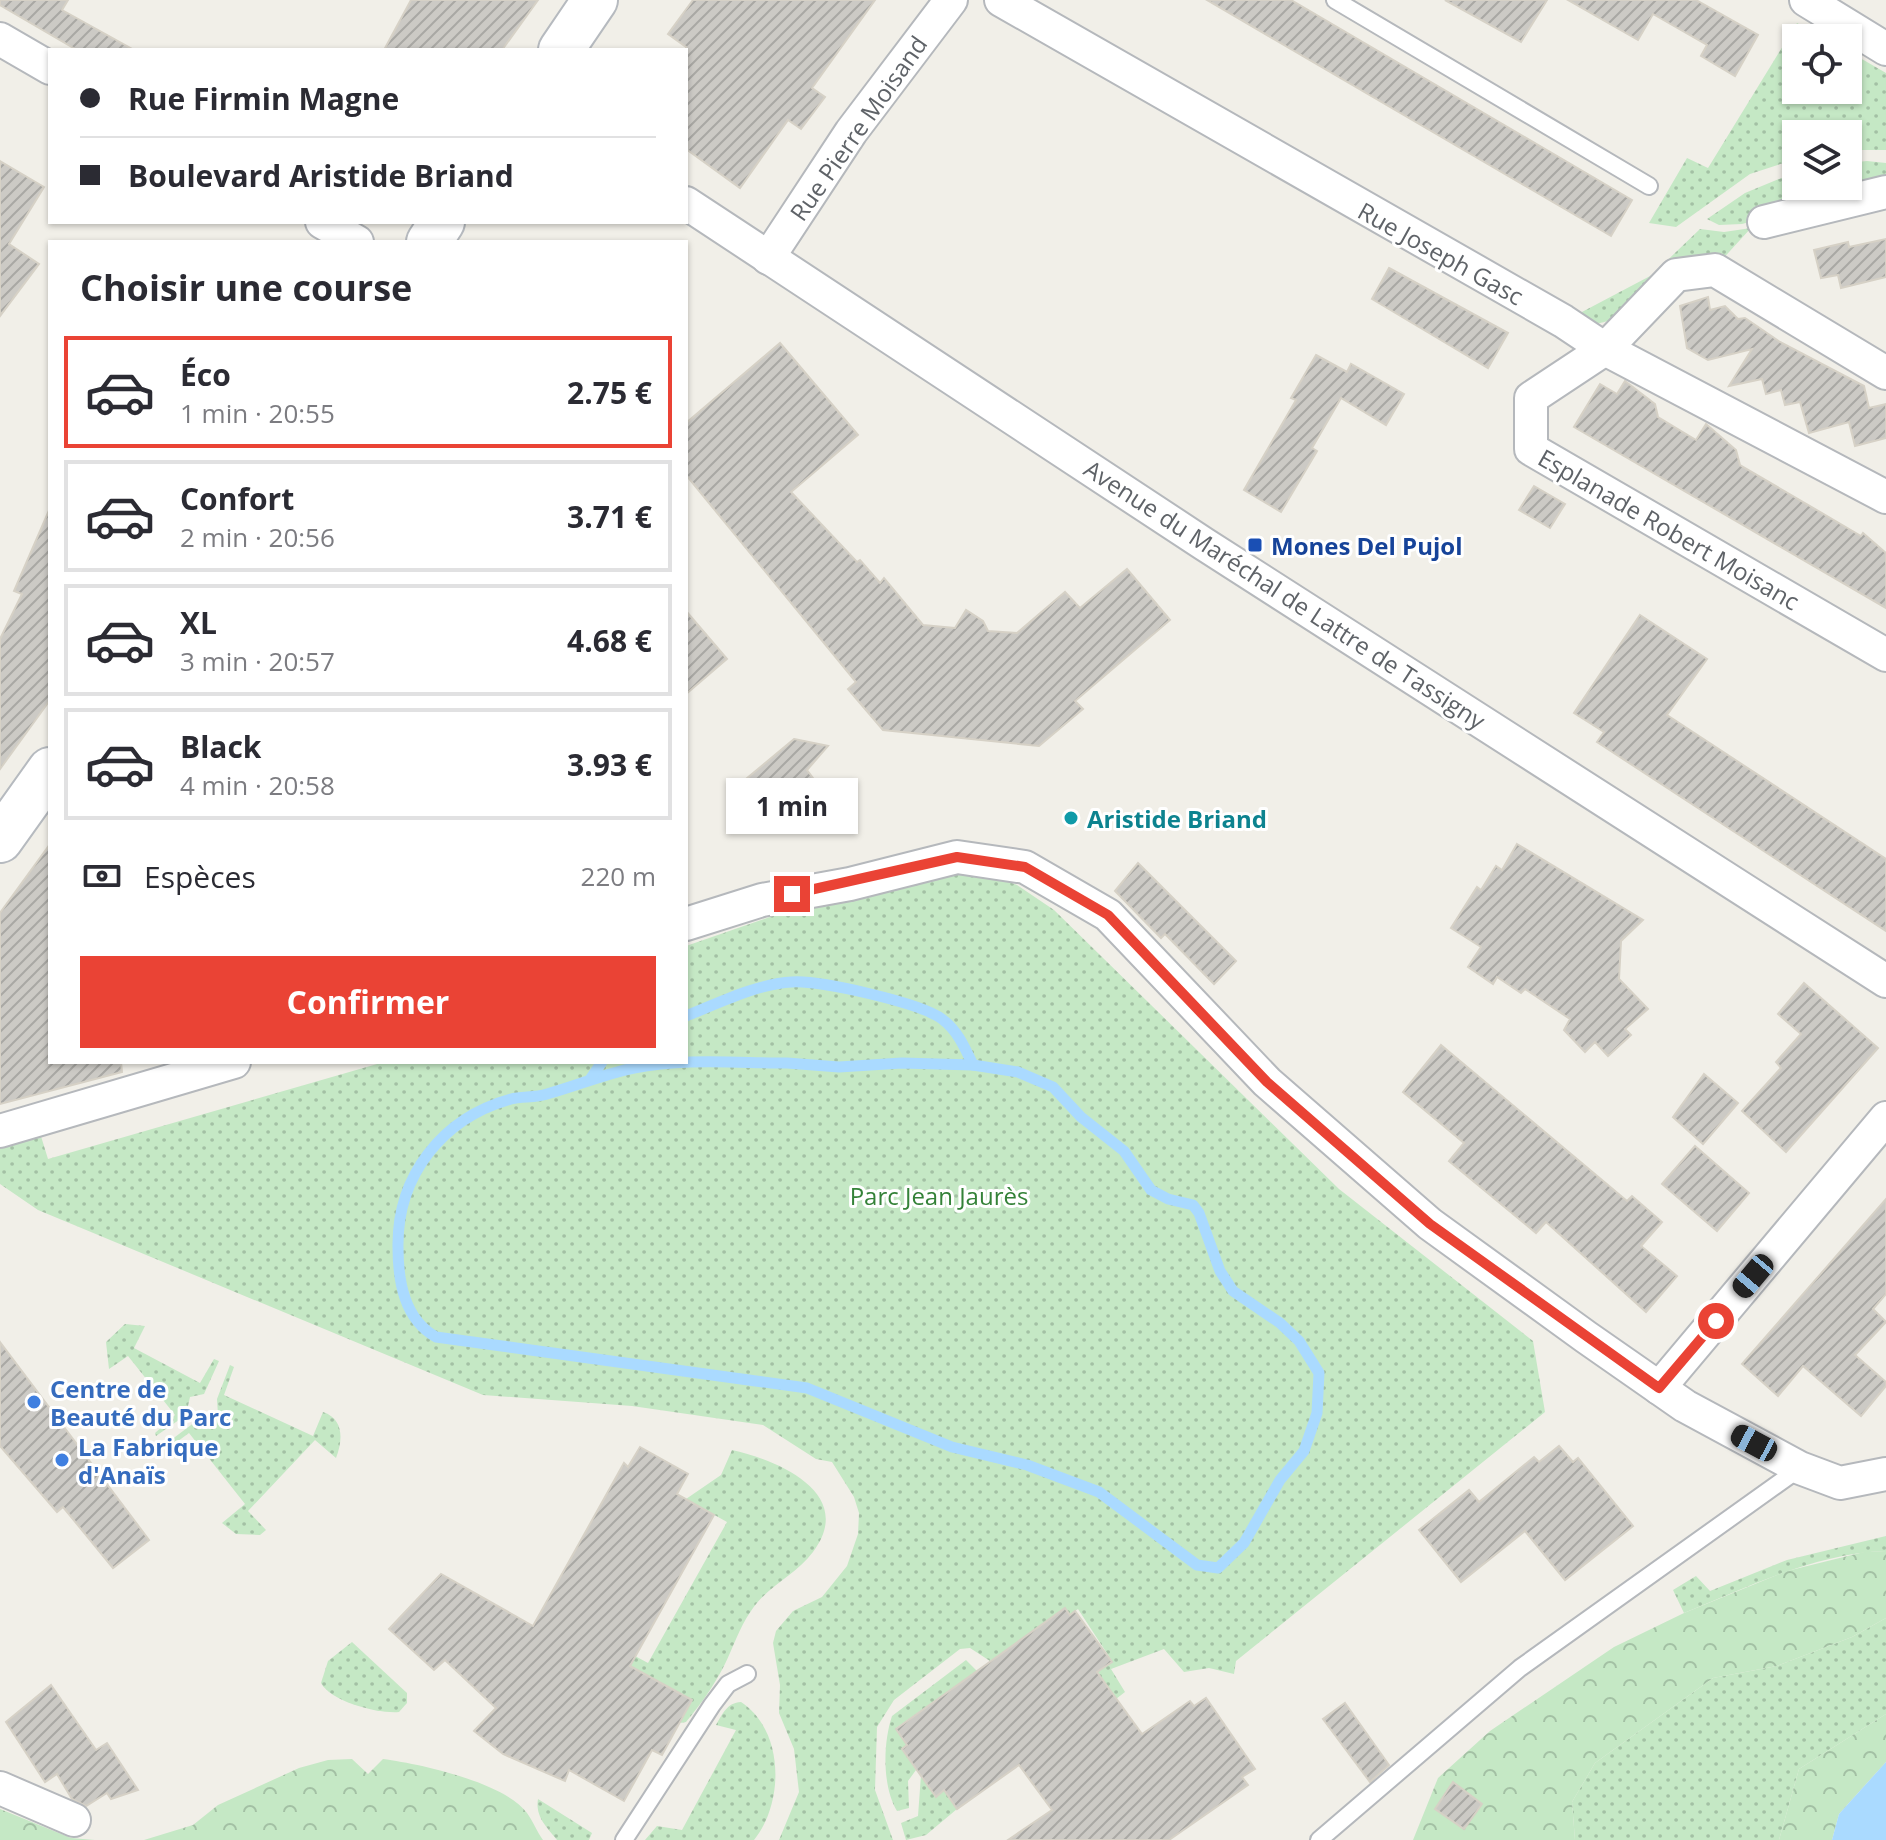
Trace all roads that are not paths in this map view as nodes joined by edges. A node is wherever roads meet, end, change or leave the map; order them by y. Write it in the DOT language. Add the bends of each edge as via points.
graph roads {
  1 [pos="595,0"];
  2 [pos="951,0"];
  3 [pos="1001,0"];
  4 [pos="1335,0"];
  5 [pos="1806,0"];
  6 [pos="0,39"];
  7 [pos="562,48"];
  8 [pos="1886,49"];
  9 [pos="48,67"];
  10 [pos="1649,186"];
  11 [pos="1886,192"];
  12 [pos="688,204"];
  13 [pos="1764,222"];
  14 [pos="326,224"];
  15 [pos="354,240"];
  16 [pos="768,258"];
  17 [pos="1605,349"];
  18 [pos="1886,373"];
  19 [pos="1886,497"];
  20 [pos="1886,655"];
  21 [pos="48,773"];
  22 [pos="0,840"];
  23 [pos="688,923"];
  24 [pos="1886,981"];
  25 [pos="227,1064"];
  26 [pos="1886,1118"];
  27 [pos="0,1131"];
  28 [pos="1659,1388"];
  29 [pos="1800,1468"];
  30 [pos="1886,1474"];
  31 [pos="747,1674"];
  32 [pos="0,1788"];
  33 [pos="74,1820"];
  34 [pos="624,1840"];
  35 [pos="1319,1840"];
  1 -- 7 [label="main road"];
  2 -- 16 [label="street, Rue Pierre Moisand" via="860,120"];
  3 -- 17 [label="street, Rue Joseph Gasc"];
  4 -- 10 [label="lane"];
  5 -- 8 [label="street"];
  6 -- 9 [label="street"];
  11 -- 13 [label="street"];
  12 -- 16 [label="street, Avenue du Maréchal de Lattre de Tassigny"];
  14 -- 15 [label="street"];
  16 -- 24 [label="street, Avenue du Maréchal de Lattre de Tassigny"];
  17 -- 18 [label="street" via="1676,275 1715,270"];
  17 -- 19 [label="street, Rue Joseph Gasc"];
  17 -- 20 [label="street, Esplanade Robert Moisanc" via="1531,398 1531,449"];
  21 -- 22 [label="main road"];
  23 -- 28 [label="street" via="762,900 957,857 1025,867 1108,915 1267,1082 1430,1224"];
  25 -- 27 [label="street"];
  26 -- 28 [label="street"];
  28 -- 29 [label="street"];
  29 -- 30 [label="street" via="1840,1483"];
  29 -- 35 [label="lane" via="1520,1668"];
  31 -- 34 [label="lane" via="728,1684 712,1705"];
  32 -- 33 [label="street"];
}
